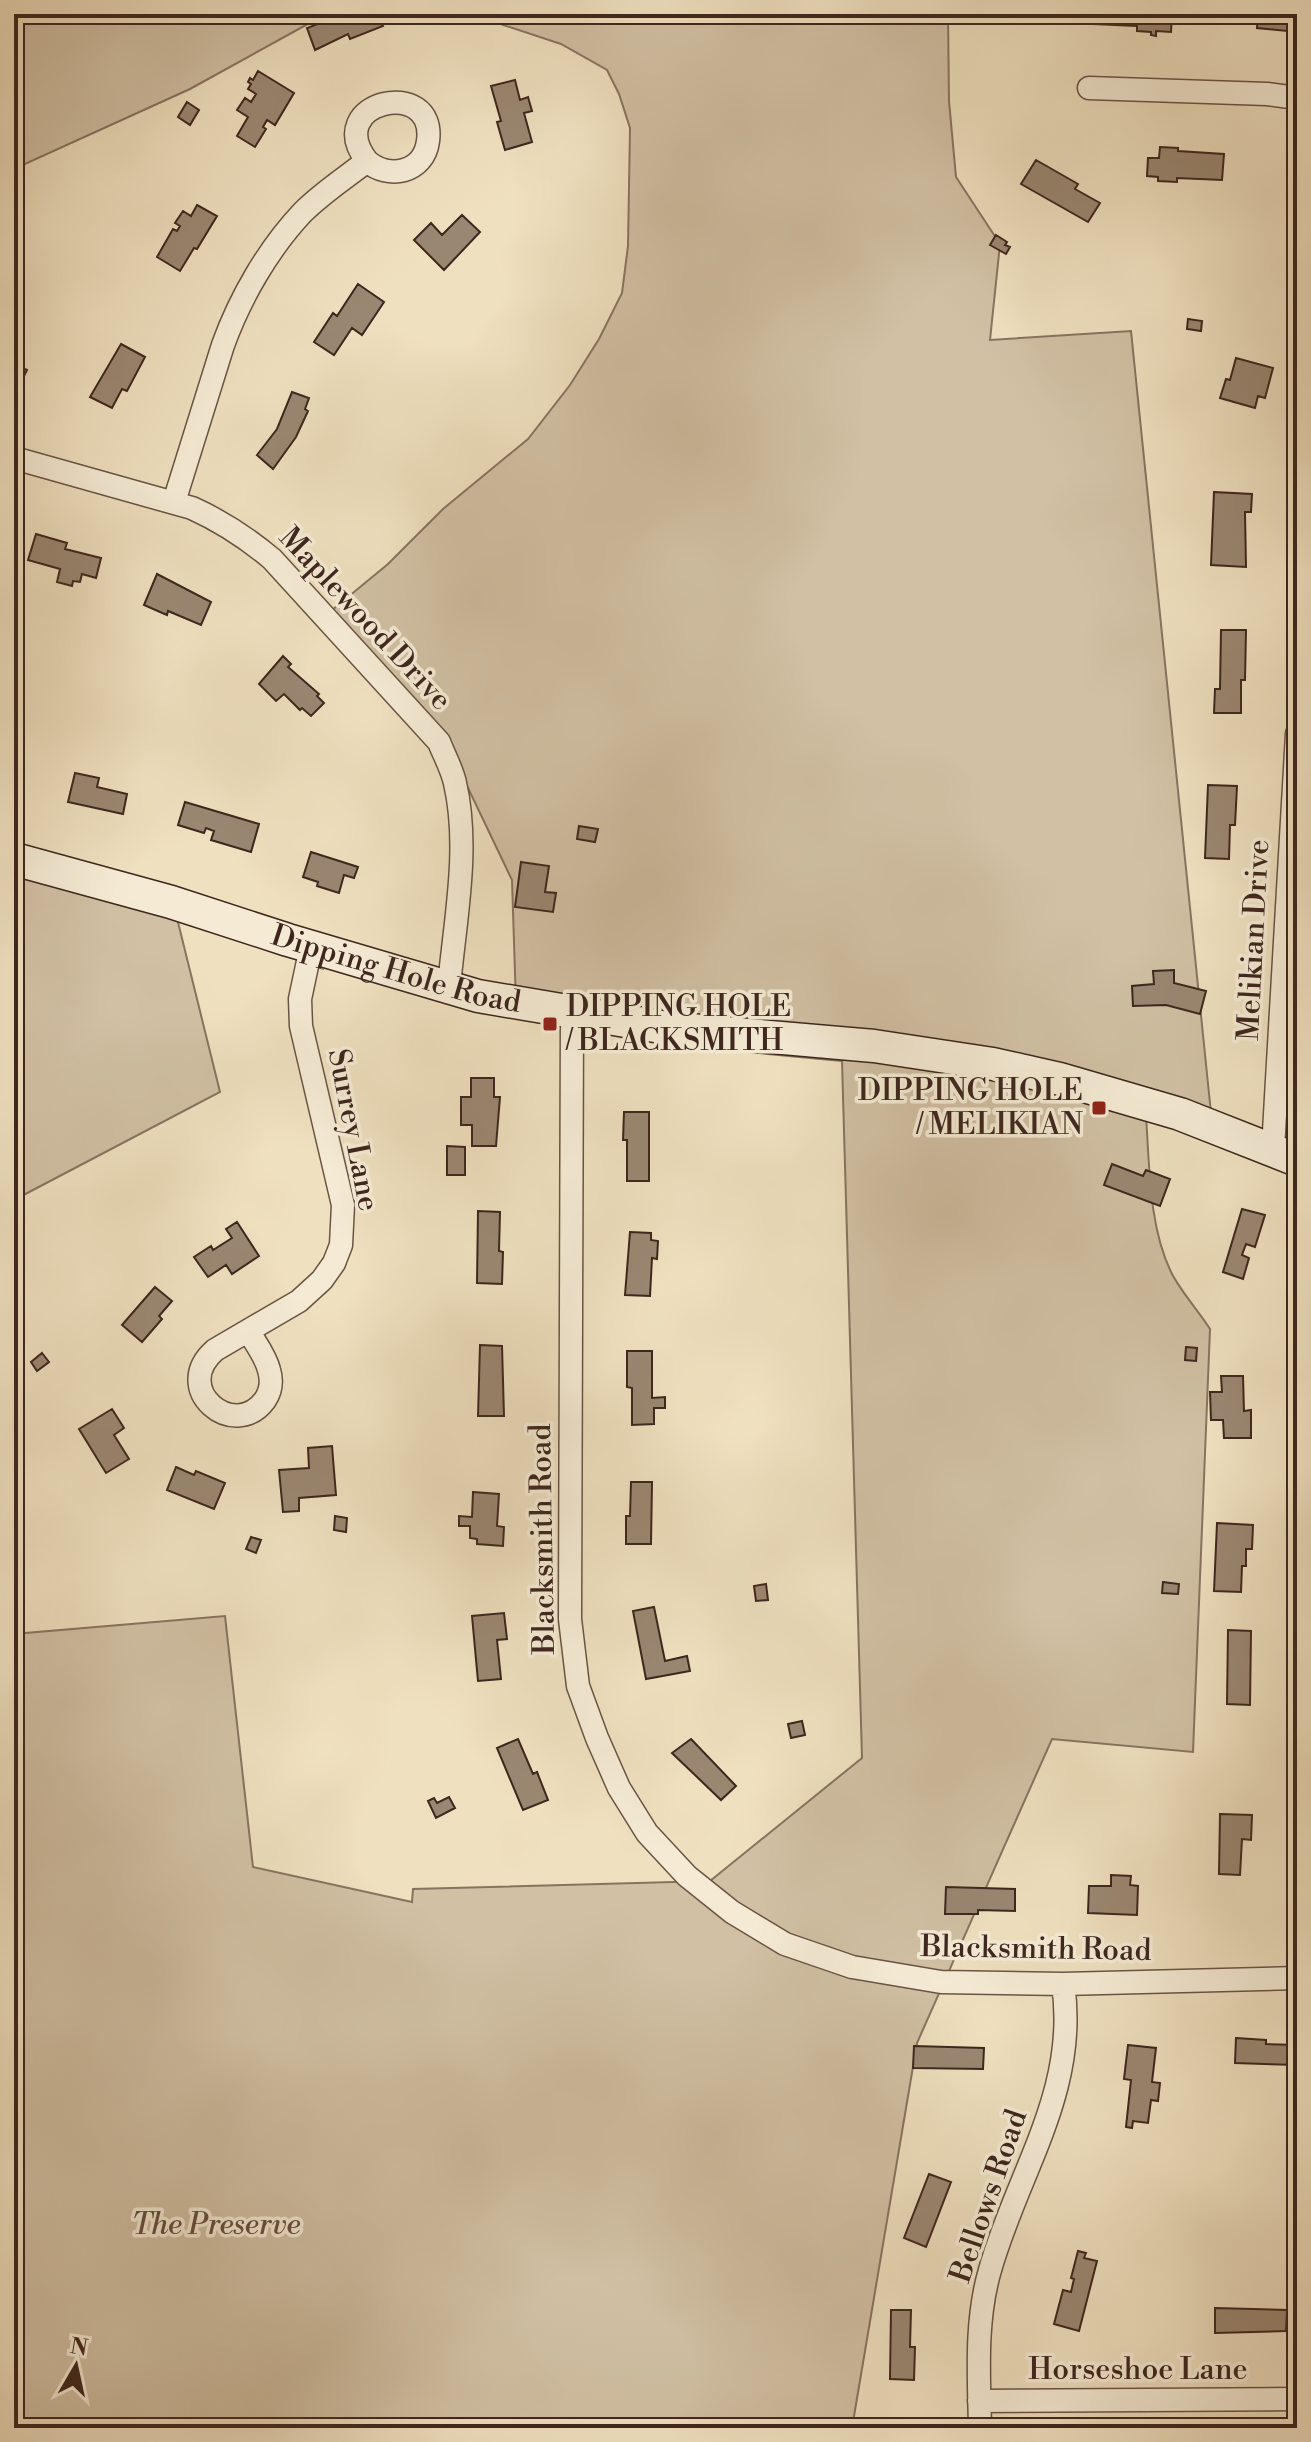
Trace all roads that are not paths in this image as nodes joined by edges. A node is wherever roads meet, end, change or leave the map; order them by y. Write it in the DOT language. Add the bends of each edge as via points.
graph roads {
  1 [pos="1089,88"];
  2 [pos="1297,98"];
  3 [pos="367,161"];
  4 [pos="14,458"];
  5 [pos="174,502"];
  6 [pos="1297,734"];
  7 [pos="14,859"];
  8 [pos="311,947"];
  9 [pos="449,986"];
  10 [pos="572,1013"];
  11 [pos="1285,1155"];
  12 [pos="249,1332"];
  13 [pos="1297,1978"];
  14 [pos="1063,1984"];
  15 [pos="1297,2399"];
  16 [pos="979,2401"];
  17 [pos="980,2428"];
  1 -- 2 [label="street"];
  3 -- 5 [label="street" via="304,212 242,300"];
  4 -- 5 [label="street, Maplewood Drive"];
  5 -- 9 [label="street, Maplewood Drive" via="220,520 272,559 439,742 462,818"];
  6 -- 11 [label="street, Melikian Drive"];
  7 -- 8 [label="main road, Dipping Hole Road"];
  8 -- 9 [label="main road, Dipping Hole Road"];
  8 -- 12 [label="street, Surrey Lane" via="300,999 301,1026 343,1205 342,1235 334,1263 322,1280"];
  9 -- 10 [label="main road, Dipping Hole Road"];
  10 -- 11 [label="main road, Dipping Hole Road" via="993,1064 1180,1114"];
  10 -- 14 [label="street, Blacksmith Road" via="570,1619 578,1686 619,1788 647,1833 687,1876 785,1944 852,1967 941,1982"];
  13 -- 14 [label="street, Blacksmith Road"];
  14 -- 16 [label="street, Bellows Road" via="1066,2042 1057,2086 986,2287 979,2334"];
  15 -- 16 [label="street, Horseshoe Lane"];
  16 -- 17 [label="street, Bellows Road"];
}
